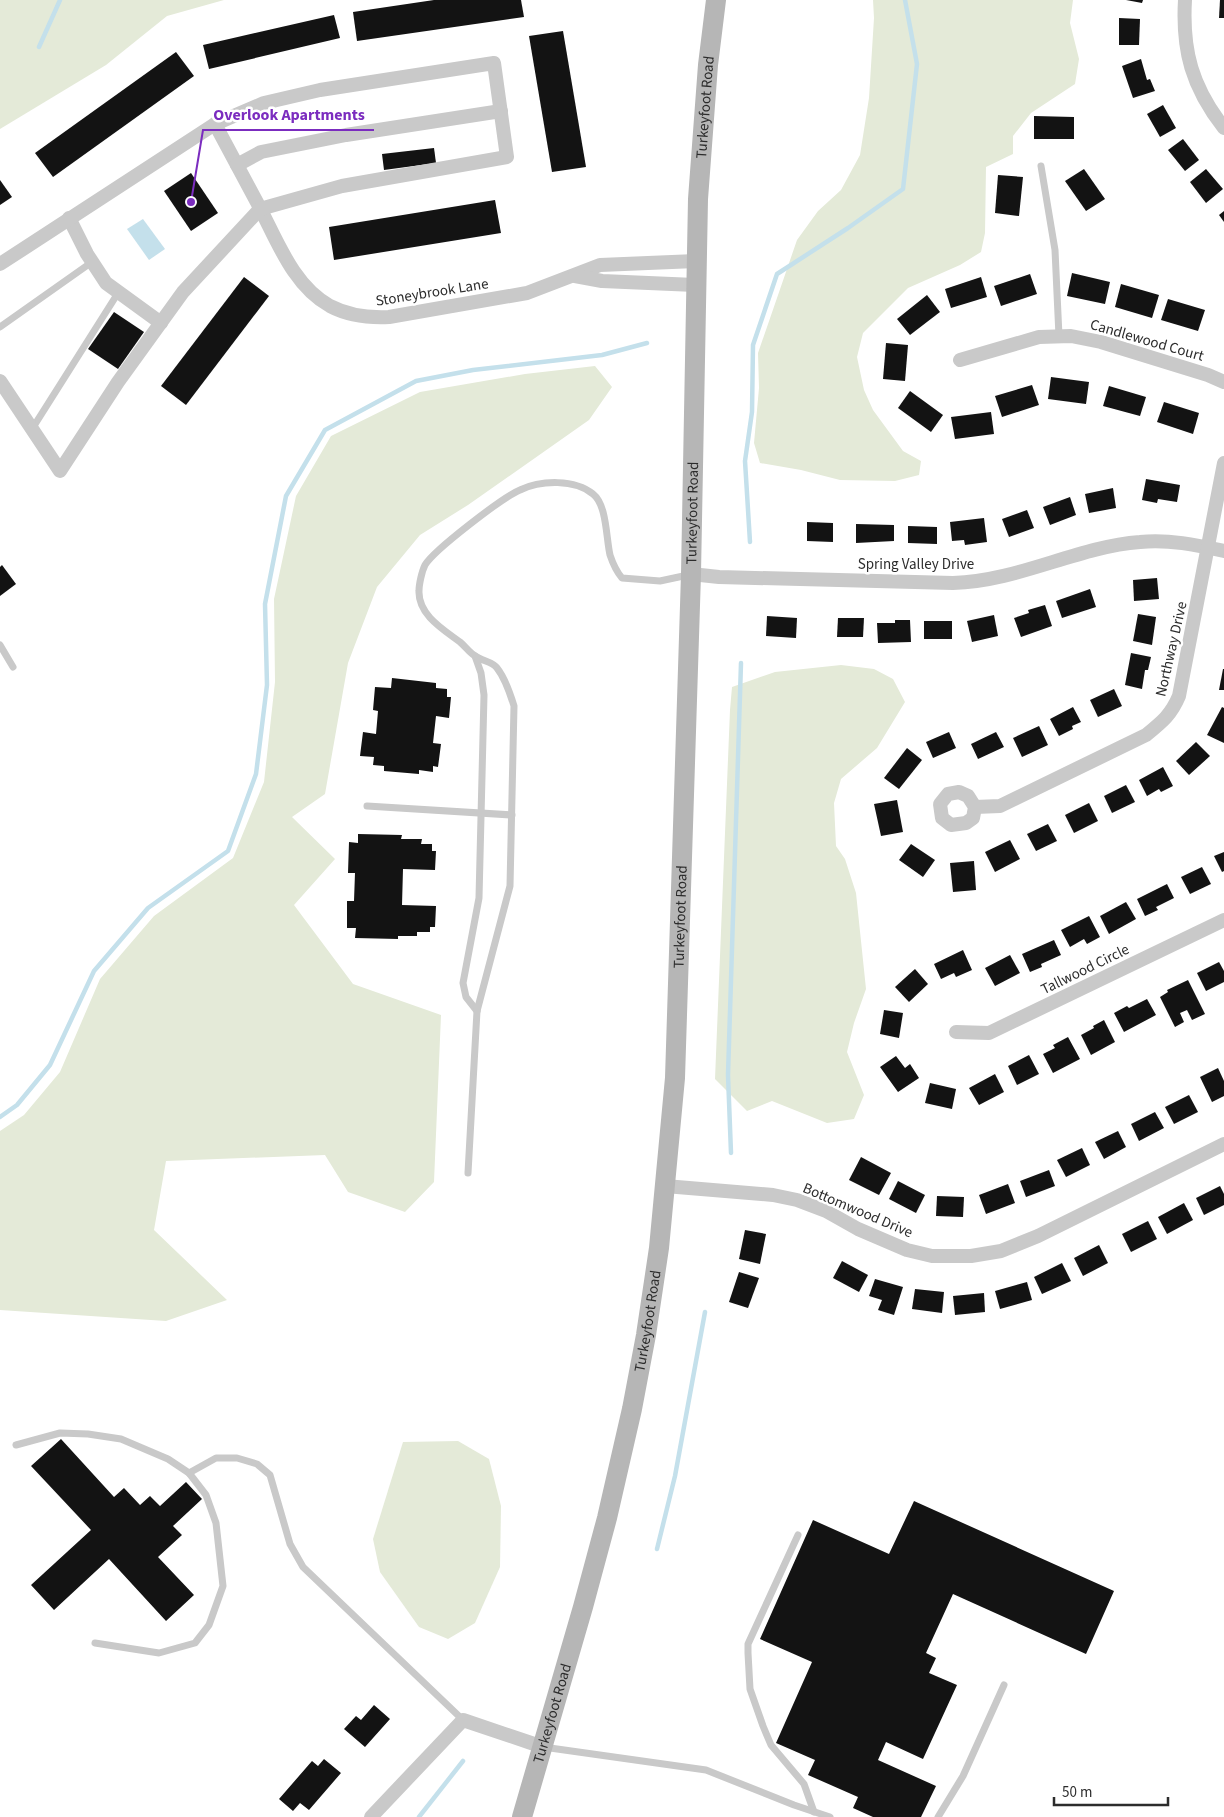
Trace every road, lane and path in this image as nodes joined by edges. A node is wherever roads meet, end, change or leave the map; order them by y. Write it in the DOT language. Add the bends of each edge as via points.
graph roads {
  1 [pos="716,0"];
  2 [pos="1184,0"];
  3 [pos="501,111"];
  4 [pos="215,124"];
  5 [pos="1224,128"];
  6 [pos="237,166"];
  7 [pos="1041,166"];
  8 [pos="260,209"];
  9 [pos="69,218"];
  10 [pos="696,261"];
  11 [pos="92,262"];
  12 [pos="0,264"];
  13 [pos="575,276"];
  14 [pos="696,285"];
  15 [pos="118,293"];
  16 [pos="160,323"];
  17 [pos="0,328"];
  18 [pos="1059,336"];
  19 [pos="960,360"];
  20 [pos="0,381"];
  21 [pos="1224,382"];
  22 [pos="32,430"];
  23 [pos="1224,464"];
  24 [pos="1207,547"];
  25 [pos="1224,552"];
  26 [pos="691,574"];
  27 [pos="0,645"];
  28 [pos="475,656"];
  29 [pos="13,667"];
  30 [pos="367,806"];
  31 [pos="975,807"];
  32 [pos="482,813"];
  33 [pos="512,814"];
  34 [pos="1224,920"];
  35 [pos="477,1011"];
  36 [pos="956,1032"];
  37 [pos="1224,1144"];
  38 [pos="468,1173"];
  39 [pos="665,1186"];
  40 [pos="16,1445"];
  41 [pos="189,1473"];
  42 [pos="798,1535"];
  43 [pos="94,1643"];
  44 [pos="1004,1686"];
  45 [pos="463,1720"];
  46 [pos="543,1747"];
  47 [pos="814,1812"];
  48 [pos="371,1817"];
  49 [pos="522,1817"];
  50 [pos="830,1817"];
  51 [pos="938,1817"];
  1 -- 10 [label="main road, Turkeyfoot Road" via="708,65"];
  2 -- 5 [label="street" via="1183,27 1187,53 1197,84 1210,110"];
  3 -- 4 [label="street" via="494,62 264,102"];
  3 -- 6 [label="street" via="261,152"];
  3 -- 8 [label="street" via="507,157 342,186"];
  4 -- 6 [label="street, Stoneybrook Lane"];
  4 -- 9 [label="street"];
  6 -- 8 [label="street, Stoneybrook Lane"];
  7 -- 18 [label="lane" via="1055,250"];
  8 -- 13 [label="street, Stoneybrook Lane" via="300,280 329,305 349,314 370,318 398,316 527,293"];
  8 -- 16 [label="street" via="183,292"];
  9 -- 11 [label="street"];
  9 -- 12 [label="street"];
  10 -- 13 [label="street, Stoneybrook Lane" via="600,265"];
  10 -- 14 [label="main road, Turkeyfoot Road"];
  11 -- 15 [label="street" via="106,283"];
  11 -- 17 [label="lane"];
  13 -- 14 [label="street" via="602,281"];
  14 -- 26 [label="main road, Turkeyfoot Road"];
  15 -- 16 [label="street"];
  15 -- 22 [label="lane"];
  16 -- 22 [label="street" via="60,471"];
  18 -- 19 [label="street, Candlewood Court" via="1039,337"];
  18 -- 21 [label="street, Candlewood Court" via="1101,342"];
  20 -- 22 [label="street"];
  23 -- 24 [label="street, Northway Drive"];
  24 -- 25 [label="street, Spring Valley Drive"];
  24 -- 26 [label="street, Spring Valley Drive" via="1141,542 1104,548 1016,574 976,582"];
  24 -- 31 [label="street, Northway Drive" via="1179,696 1165,720 1146,735 1000,806"];
  26 -- 28 [label="lane" via="660,581 622,578 610,554 603,510 595,494 562,483 520,490 497,504 434,554 424,566 418,592 424,609 436,625"];
  26 -- 39 [label="main road, Turkeyfoot Road" via="674,1078"];
  27 -- 29 [label="lane"];
  28 -- 32 [label="lane" via="484,695"];
  28 -- 33 [label="lane" via="496,666 514,706"];
  30 -- 32 [label="lane"];
  32 -- 33 [label="lane"];
  32 -- 35 [label="lane" via="479,898 463,983 466,997"];
  33 -- 35 [label="lane" via="510,886"];
  34 -- 36 [label="street, Tallwood Circle" via="989,1033"];
  35 -- 38 [label="lane"];
  37 -- 39 [label="street, Bottomwood Drive" via="1038,1236 1001,1251 971,1256 932,1256 907,1250 797,1200"];
  39 -- 46 [label="main road, Turkeyfoot Road" via="656,1266 632,1409 586,1598"];
  40 -- 41 [label="lane" via="60,1433 121,1439 168,1459"];
  41 -- 43 [label="lane" via="206,1495 216,1523 222,1586 209,1624 195,1643 159,1653"];
  41 -- 45 [label="lane" via="216,1458 237,1458 257,1464 270,1475 290,1544 303,1566"];
  42 -- 47 [label="lane" via="748,1644 750,1689 770,1744 804,1784"];
  44 -- 51 [label="lane" via="963,1776"];
  45 -- 46 [label="street"];
  45 -- 48 [label="street"];
  46 -- 47 [label="lane" via="706,1770"];
  46 -- 49 [label="main road, Turkeyfoot Road"];
  47 -- 50 [label="lane"];
}
